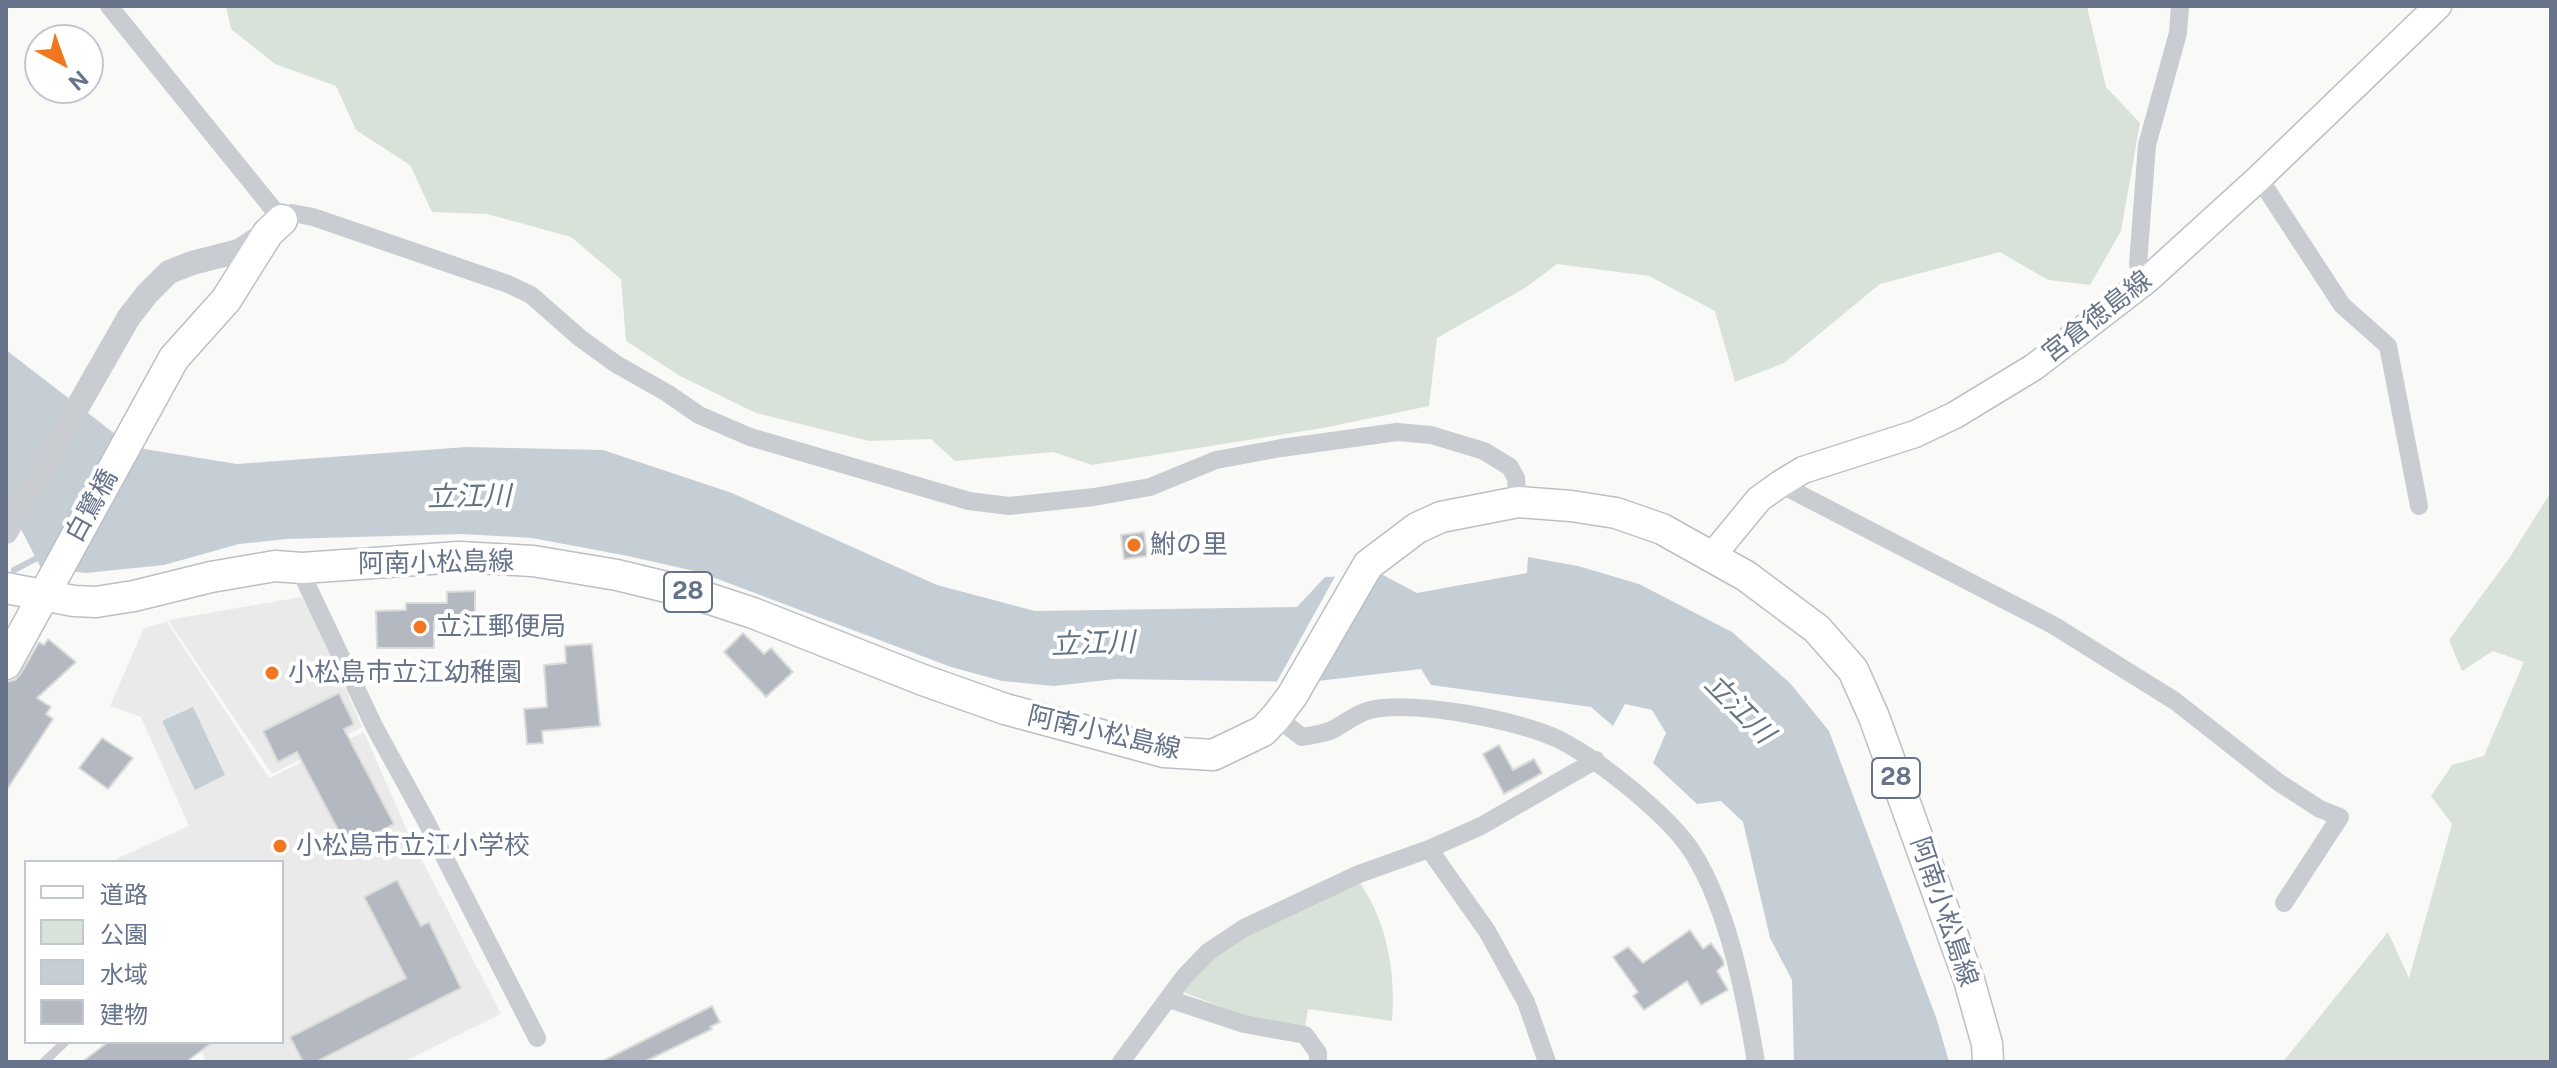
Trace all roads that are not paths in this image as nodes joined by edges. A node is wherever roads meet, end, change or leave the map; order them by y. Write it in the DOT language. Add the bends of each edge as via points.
graph roads {
  1 [pos="109,6"];
  2 [pos="2180,6"];
  3 [pos="2438,6"];
  4 [pos="2259,178"];
  5 [pos="282,220"];
  6 [pos="2148,279"];
  7 [pos="1780,484"];
  8 [pos="1518,502"];
  9 [pos="2419,506"];
  10 [pos="9,529"];
  11 [pos="1712,556"];
  12 [pos="302,568"];
  13 [pos="49,585"];
  14 [pos="6,588"];
  15 [pos="6,664"];
  16 [pos="1284,706"];
  17 [pos="1596,760"];
  18 [pos="1429,849"];
  19 [pos="2284,903"];
  20 [pos="1169,999"];
  21 [pos="537,1038"];
  22 [pos="63,1044"];
  23 [pos="44,1062"];
  24 [pos="1121,1062"];
  25 [pos="1318,1062"];
  26 [pos="1547,1062"];
  27 [pos="1756,1062"];
  28 [pos="1988,1062"];
  1 -- 5 [label="street"];
  2 -- 6 [label="street" via="2178,33 2147,145 2138,264"];
  3 -- 4 [label="main road, 宮倉徳島線"];
  4 -- 6 [label="main road, 宮倉徳島線"];
  4 -- 9 [label="street" via="2342,305 2388,346"];
  5 -- 8 [label="street" via="292,213 313,217 508,284 531,295 616,364 699,415 750,437 969,501 1009,506 1094,497 1150,487 1216,460 1397,432 1431,435 1484,451 1510,467"];
  5 -- 10 [label="street" via="239,251 169,272 147,294"];
  5 -- 13 [label="main road, 白鷺橋" via="268,233 226,300 174,358"];
  6 -- 7 [label="main road, 宮倉徳島線" via="1988,397 1915,434 1803,470"];
  7 -- 11 [label="main road, 宮倉徳島線" via="1759,499"];
  7 -- 19 [label="street" via="2053,625 2175,701 2278,782 2340,817"];
  8 -- 11 [label="main road, 阿南小松島線 / 28" via="1616,513 1662,529"];
  8 -- 16 [label="main road, 阿南小松島線 / 28" via="1441,517 1368,565"];
  11 -- 28 [label="main road, 阿南小松島線 / 28" via="1817,629 1853,670 1969,980"];
  12 -- 13 [label="main road, 阿南小松島線 / 28" via="275,566 96,602 74,601"];
  12 -- 16 [label="main road, 阿南小松島線 / 28" via="459,557 533,561 617,575 753,613 1005,709 1164,752 1213,755 1263,731"];
  12 -- 21 [label="street" via="375,728"];
  13 -- 14 [label="main road, 阿南小松島線 / 28"];
  13 -- 15 [label="main road"];
  16 -- 17 [label="street" via="1302,737 1328,731 1368,710 1415,708 1471,714 1558,738"];
  17 -- 18 [label="street" via="1481,826"];
  17 -- 27 [label="street" via="1659,814 1693,852 1729,941"];
  18 -- 20 [label="street" via="1359,874 1244,928 1208,952"];
  18 -- 26 [label="street" via="1487,931 1526,1002"];
  20 -- 24 [label="street"];
  20 -- 25 [label="street" via="1244,1024 1305,1035"];
  22 -- 23 [label="lane"];
}
